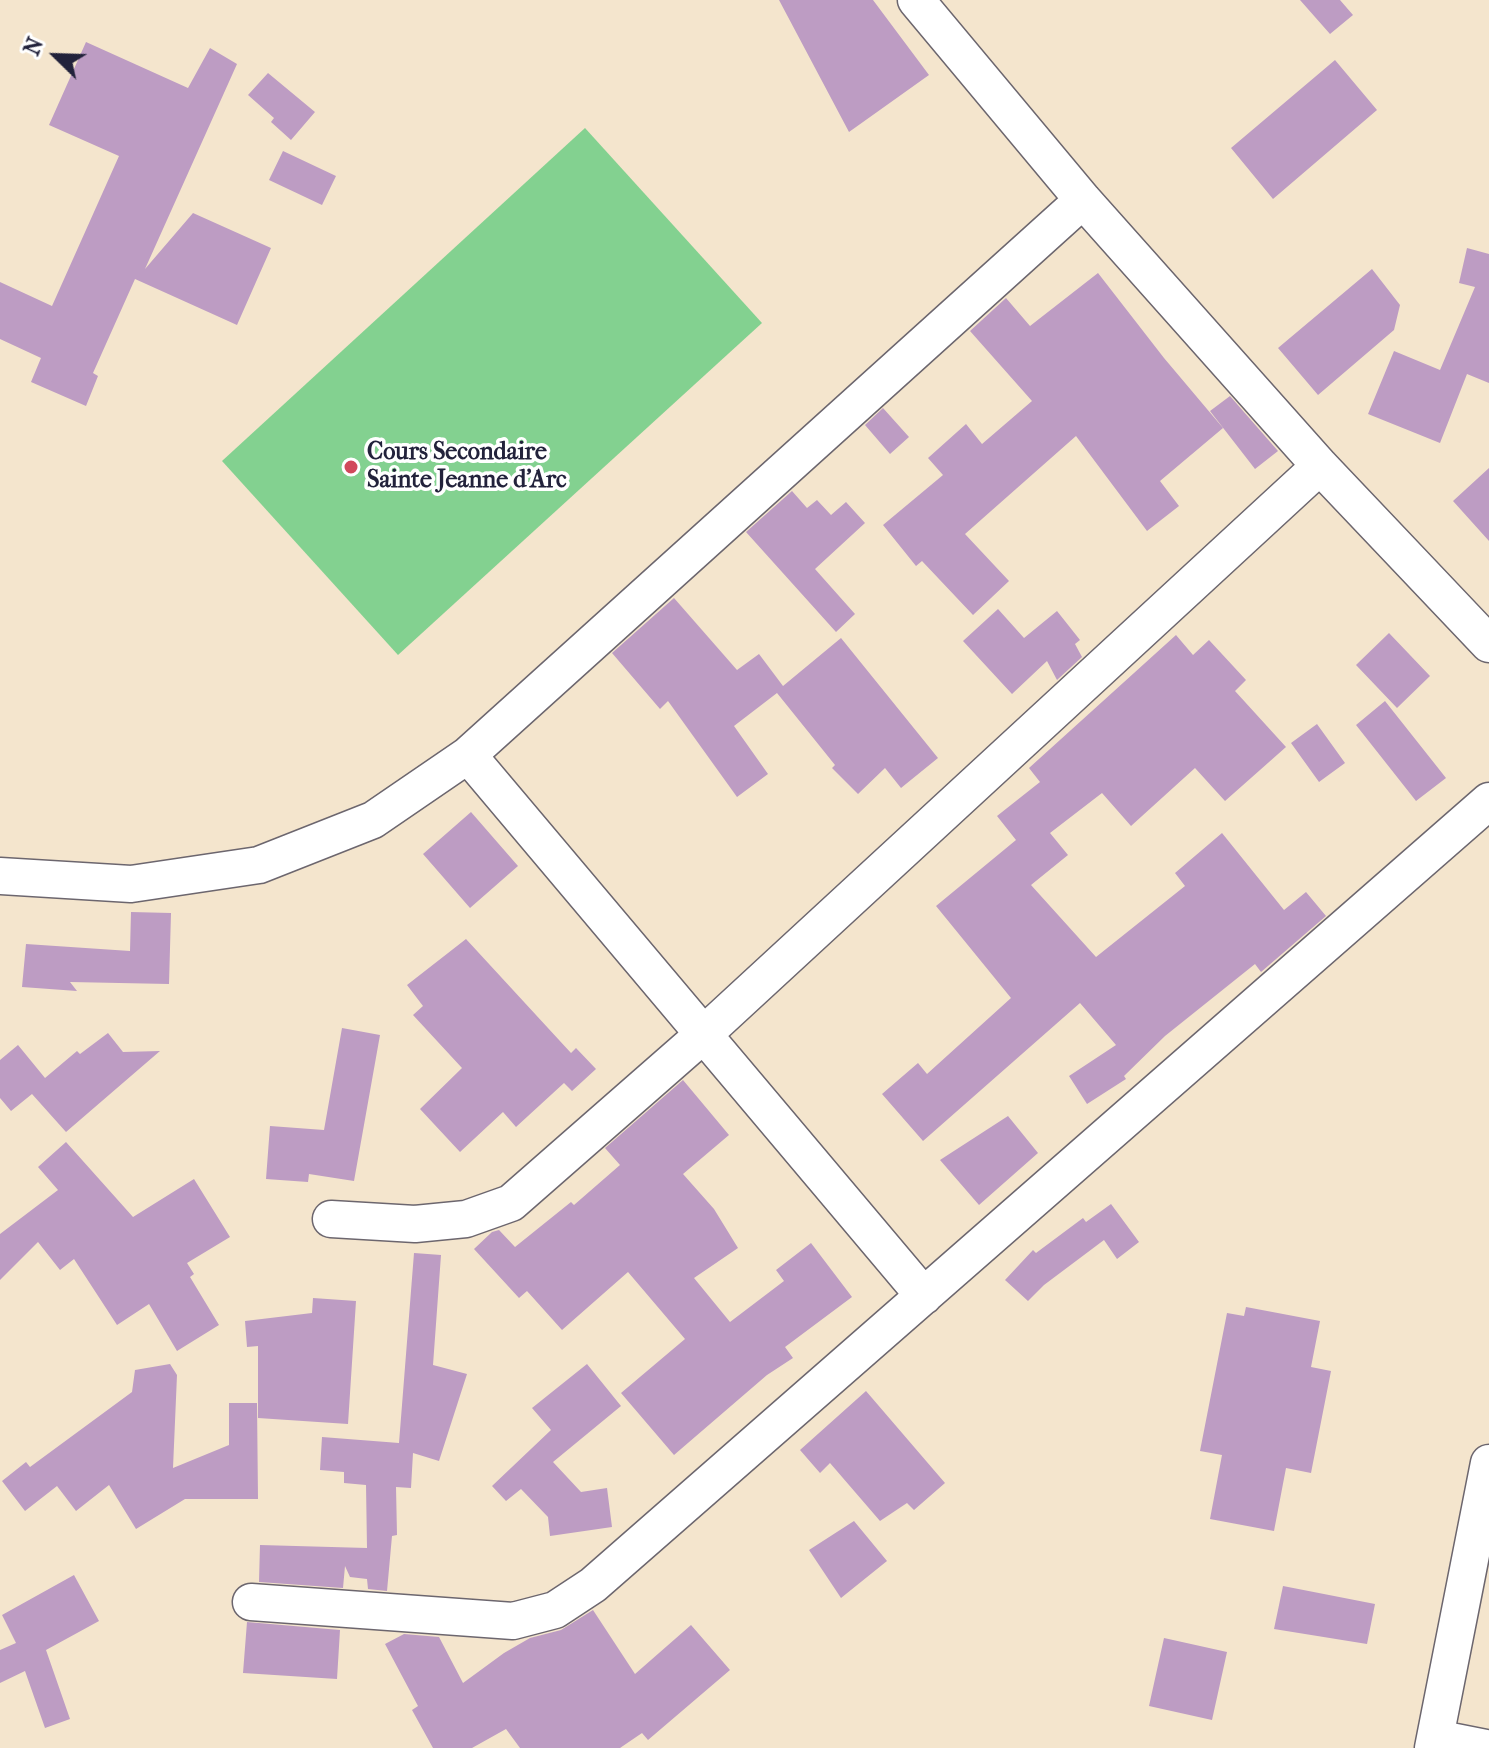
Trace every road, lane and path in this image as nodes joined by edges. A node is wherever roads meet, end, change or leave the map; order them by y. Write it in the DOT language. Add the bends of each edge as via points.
graph roads {
  1 [pos="916,0"];
  2 [pos="1083,200"];
  3 [pos="1320,466"];
  4 [pos="1489,644"];
  5 [pos="468,755"];
  6 [pos="1489,801"];
  7 [pos="0,876"];
  8 [pos="704,1034"];
  9 [pos="331,1219"];
  10 [pos="924,1296"];
  11 [pos="1489,1463"];
  12 [pos="251,1602"];
  13 [pos="1434,1743"];
  14 [pos="1486,1748"];
  1 -- 2 [label="street"];
  2 -- 3 [label="street"];
  2 -- 5 [label="street"];
  3 -- 4 [label="street"];
  3 -- 8 [label="street"];
  5 -- 7 [label="street" via="373,820 259,865 131,884"];
  5 -- 8 [label="street"];
  6 -- 10 [label="street"];
  8 -- 9 [label="street" via="511,1203 466,1219 415,1224"];
  8 -- 10 [label="street"];
  10 -- 12 [label="street" via="593,1585 555,1610 513,1621"];
  11 -- 13 [label="street"];
  13 -- 14 [label="street"];
}
